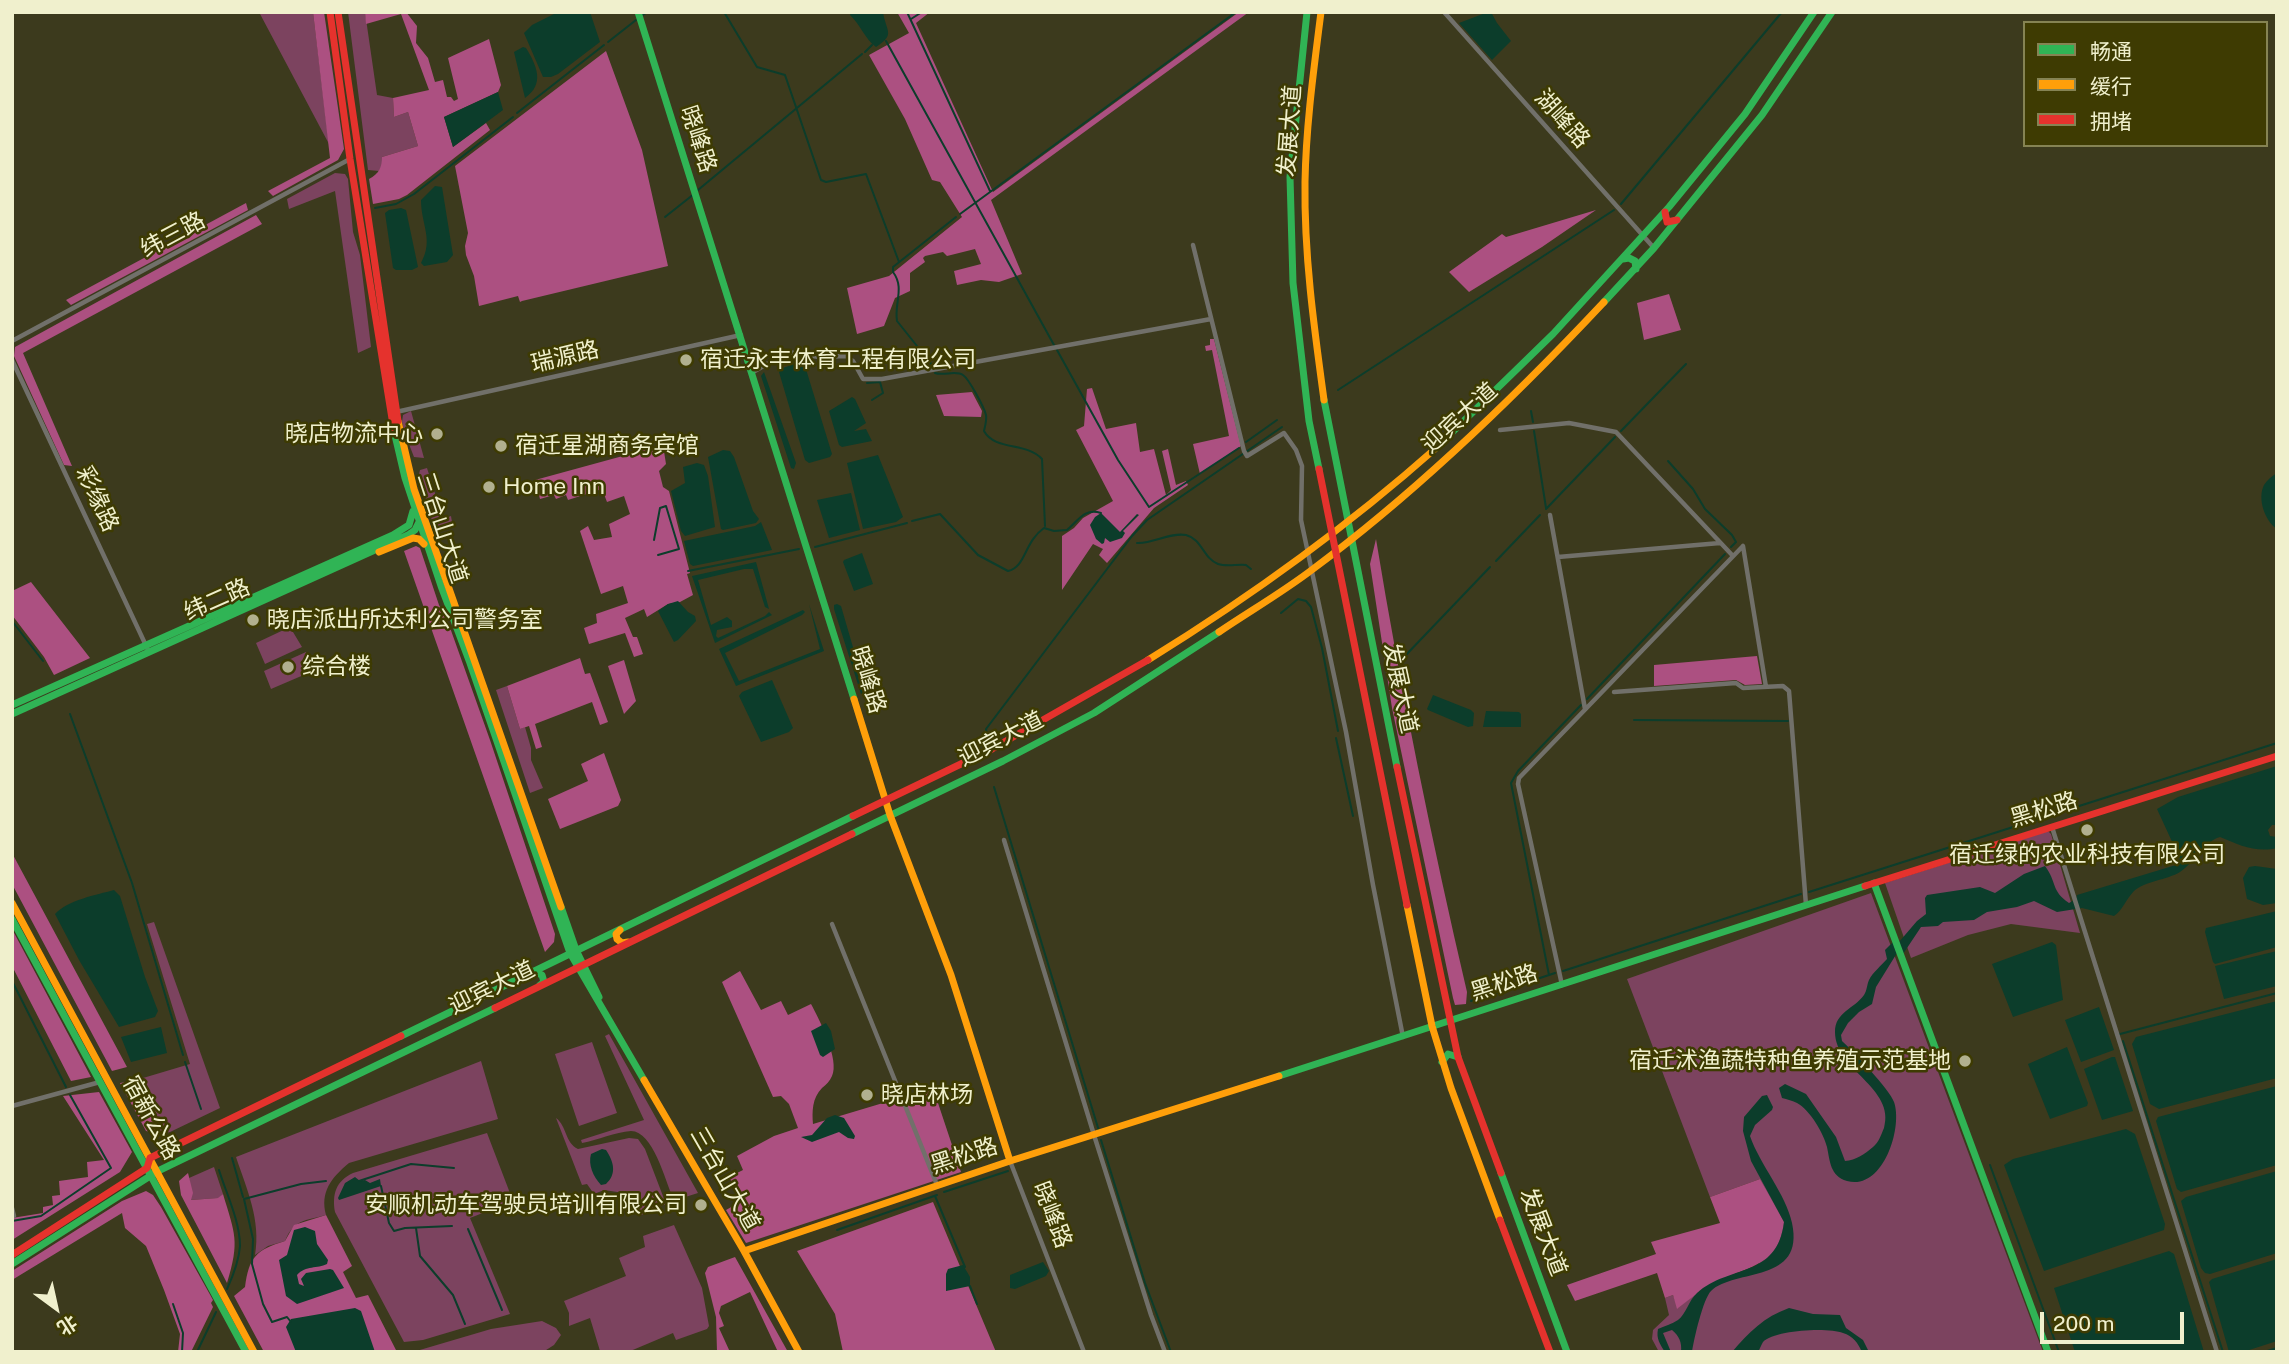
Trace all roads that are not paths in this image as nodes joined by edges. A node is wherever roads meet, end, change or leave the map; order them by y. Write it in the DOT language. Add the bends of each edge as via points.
graph roads {
  1 [pos="330,12"];
  2 [pos="338,12"];
  3 [pos="638,12"];
  4 [pos="1307,12"];
  5 [pos="1321,12"];
  6 [pos="1444,12"];
  7 [pos="1814,12"];
  8 [pos="1832,12"];
  9 [pos="350,159"];
  10 [pos="1665,212"];
  11 [pos="1677,220"];
  12 [pos="1644,237"];
  13 [pos="1193,245"];
  14 [pos="1654,248"];
  15 [pos="1623,259"];
  16 [pos="1636,269"];
  17 [pos="1211,319"];
  18 [pos="741,335"];
  19 [pos="12,341"];
  20 [pos="12,360"];
  21 [pos="754,372"];
  22 [pos="396,412"];
  23 [pos="1500,430"];
  24 [pos="417,506"];
  25 [pos="1550,515"];
  26 [pos="419,522"];
  27 [pos="1346,523"];
  28 [pos="1332,534"];
  29 [pos="1350,541"];
  30 [pos="1720,542"];
  31 [pos="428,550"];
  32 [pos="1308,552"];
  33 [pos="1336,552"];
  34 [pos="1733,556"];
  35 [pos="1558,557"];
  36 [pos="353,560"];
  37 [pos="1312,569"];
  38 [pos="148,649"];
  39 [pos="1766,687"];
  40 [pos="1614,692"];
  41 [pos="12,705"];
  42 [pos="1585,710"];
  43 [pos="12,714"];
  44 [pos="2277,756"];
  45 [pos="885,801"];
  46 [pos="890,815"];
  47 [pos="2052,827"];
  48 [pos="1004,840"];
  49 [pos="1874,883"];
  50 [pos="12,903"];
  51 [pos="1806,905"];
  52 [pos="12,919"];
  53 [pos="832,923"];
  54 [pos="621,928"];
  55 [pos="629,942"];
  56 [pos="573,951"];
  57 [pos="581,966"];
  58 [pos="532,971"];
  59 [pos="1562,985"];
  60 [pos="538,987"];
  61 [pos="1443,995"];
  62 [pos="1427,999"];
  63 [pos="1449,1021"];
  64 [pos="1432,1026"];
  65 [pos="1403,1037"];
  66 [pos="1458,1057"];
  67 [pos="1442,1062"];
  68 [pos="100,1082"];
  69 [pos="12,1106"];
  70 [pos="1094,1135"];
  71 [pos="188,1139"];
  72 [pos="195,1153"];
  73 [pos="150,1158"];
  74 [pos="1010,1161"];
  75 [pos="152,1171"];
  76 [pos="937,1185"];
  77 [pos="12,1208"];
  78 [pos="14,1216"];
  79 [pos="744,1251"];
  80 [pos="12,1255"];
  81 [pos="12,1264"];
  82 [pos="246,1352"];
  83 [pos="254,1352"];
  84 [pos="799,1352"];
  85 [pos="1084,1352"];
  86 [pos="1165,1352"];
  87 [pos="1550,1352"];
  88 [pos="1567,1352"];
  89 [pos="2048,1352"];
  90 [pos="2217,1352"];
  1 -- 9 [label="main road, 三台山大道"];
  2 -- 22 [label="main road, 三台山大道"];
  3 -- 18 [label="main road, 晓峰路"];
  4 -- 28 [label="main road, 发展大道" via="1290,177 1293,283 1311,434"];
  5 -- 27 [label="main road, 发展大道" via="1305,181 1308,281 1325,412"];
  6 -- 12 [label="street, 湖峰路"];
  7 -- 10 [label="main road, 迎宾大道" via="1745,114"];
  8 -- 11 [label="main road, 迎宾大道" via="1762,115"];
  9 -- 19 [label="street, 纬三路"];
  9 -- 24 [label="main road, 三台山大道" via="390,414"];
  10 -- 11 [label="main road" via="1667,222"];
  10 -- 12 [label="main road, 迎宾大道"];
  11 -- 14 [label="main road, 迎宾大道"];
  12 -- 14 [label="street, 湖峰路"];
  12 -- 15 [label="main road, 迎宾大道"];
  13 -- 17 [label="street"];
  14 -- 16 [label="main road, 迎宾大道"];
  15 -- 16 [label="main road" via="1635,261"];
  15 -- 27 [label="main road, 迎宾大道" via="1501,387"];
  16 -- 29 [label="main road, 迎宾大道" via="1506,403"];
  17 -- 21 [label="street" via="873,380 861,377 846,356 788,352"];
  17 -- 32 [label="street" via="1245,453 1247,456 1284,433 1296,450 1302,466 1300,520"];
  18 -- 21 [label="main road, 晓峰路"];
  18 -- 22 [label="street, 瑞源路"];
  20 -- 38 [label="street, 彩缘路"];
  21 -- 45 [label="main road, 晓峰路"];
  22 -- 24 [label="main road, 三台山大道"];
  23 -- 30 [label="street" via="1569,423 1616,432"];
  24 -- 26 [label="main road"];
  24 -- 38 [label="main road, 纬二路" via="410,525 402,530"];
  24 -- 56 [label="main road, 三台山大道"];
  25 -- 35 [label="street"];
  26 -- 31 [label="main road, 三台山大道"];
  26 -- 36 [label="main road, 纬二路" via="408,535"];
  27 -- 28 [label="main road, 迎宾大道"];
  27 -- 29 [label="main road, 发展大道"];
  28 -- 32 [label="main road, 迎宾大道"];
  28 -- 33 [label="main road, 发展大道"];
  29 -- 33 [label="main road, 迎宾大道"];
  29 -- 61 [label="main road, 发展大道"];
  30 -- 34 [label="street"];
  30 -- 35 [label="street"];
  31 -- 36 [label="main road" via="419,538 413,538"];
  31 -- 56 [label="main road, 三台山大道"];
  32 -- 37 [label="street"];
  32 -- 45 [label="main road, 迎宾大道" via="1185,637 1078,703"];
  33 -- 37 [label="main road, 迎宾大道"];
  33 -- 62 [label="main road, 发展大道"];
  34 -- 39 [label="street" via="1743,545"];
  34 -- 42 [label="street"];
  35 -- 42 [label="street"];
  36 -- 38 [label="main road, 纬二路"];
  37 -- 46 [label="main road, 迎宾大道" via="1094,713"];
  37 -- 65 [label="street"];
  38 -- 41 [label="main road, 纬二路"];
  38 -- 43 [label="main road, 纬二路"];
  39 -- 40 [label="street" via="1744,688 1736,683"];
  39 -- 51 [label="street" via="1783,686 1789,691"];
  42 -- 59 [label="street" via="1518,784"];
  44 -- 47 [label="main road, 黑松路"];
  45 -- 46 [label="main road, 晓峰路"];
  45 -- 54 [label="main road, 迎宾大道"];
  46 -- 55 [label="main road, 迎宾大道"];
  46 -- 74 [label="main road, 晓峰路" via="951,975"];
  47 -- 49 [label="main road, 黑松路"];
  47 -- 90 [label="street"];
  48 -- 70 [label="street"];
  49 -- 51 [label="main road, 黑松路"];
  49 -- 89 [label="main road"];
  50 -- 73 [label="main road, 宿新公路"];
  51 -- 59 [label="main road, 黑松路"];
  52 -- 68 [label="main road, 宿新公路"];
  53 -- 76 [label="street"];
  54 -- 55 [label="main road" via="617,939"];
  54 -- 56 [label="main road, 迎宾大道"];
  55 -- 57 [label="main road, 迎宾大道"];
  56 -- 57 [label="main road, 三台山大道"];
  56 -- 58 [label="main road, 迎宾大道"];
  57 -- 60 [label="main road, 迎宾大道"];
  57 -- 79 [label="main road, 三台山大道"];
  58 -- 60 [label="main road" via="544,978"];
  58 -- 71 [label="main road, 迎宾大道"];
  59 -- 63 [label="main road, 黑松路"];
  60 -- 72 [label="main road, 迎宾大道"];
  61 -- 62 [label="main road"];
  61 -- 63 [label="main road, 发展大道"];
  62 -- 64 [label="main road, 发展大道"];
  63 -- 64 [label="main road, 黑松路"];
  63 -- 66 [label="main road, 发展大道"];
  64 -- 65 [label="main road, 黑松路"];
  64 -- 67 [label="main road, 发展大道"];
  65 -- 70 [label="main road, 黑松路"];
  66 -- 67 [label="main road" via="1448,1054"];
  66 -- 88 [label="main road, 发展大道"];
  67 -- 87 [label="main road, 发展大道"];
  68 -- 69 [label="street"];
  68 -- 75 [label="main road, 宿新公路"];
  70 -- 74 [label="main road, 黑松路"];
  70 -- 86 [label="street"];
  71 -- 72 [label="main road" via="188,1148"];
  71 -- 73 [label="main road, 迎宾大道"];
  72 -- 75 [label="main road, 迎宾大道"];
  73 -- 75 [label="main road"];
  74 -- 76 [label="main road, 黑松路"];
  74 -- 85 [label="street, 晓峰路"];
  75 -- 80 [label="main road, 迎宾大道"];
  75 -- 81 [label="main road, 迎宾大道"];
  75 -- 82 [label="main road, 宿新公路"];
  75 -- 83 [label="main road, 宿新公路"];
  76 -- 79 [label="main road, 黑松路"];
  77 -- 78 [label="street"];
  79 -- 84 [label="main road, 三台山大道"];
}
